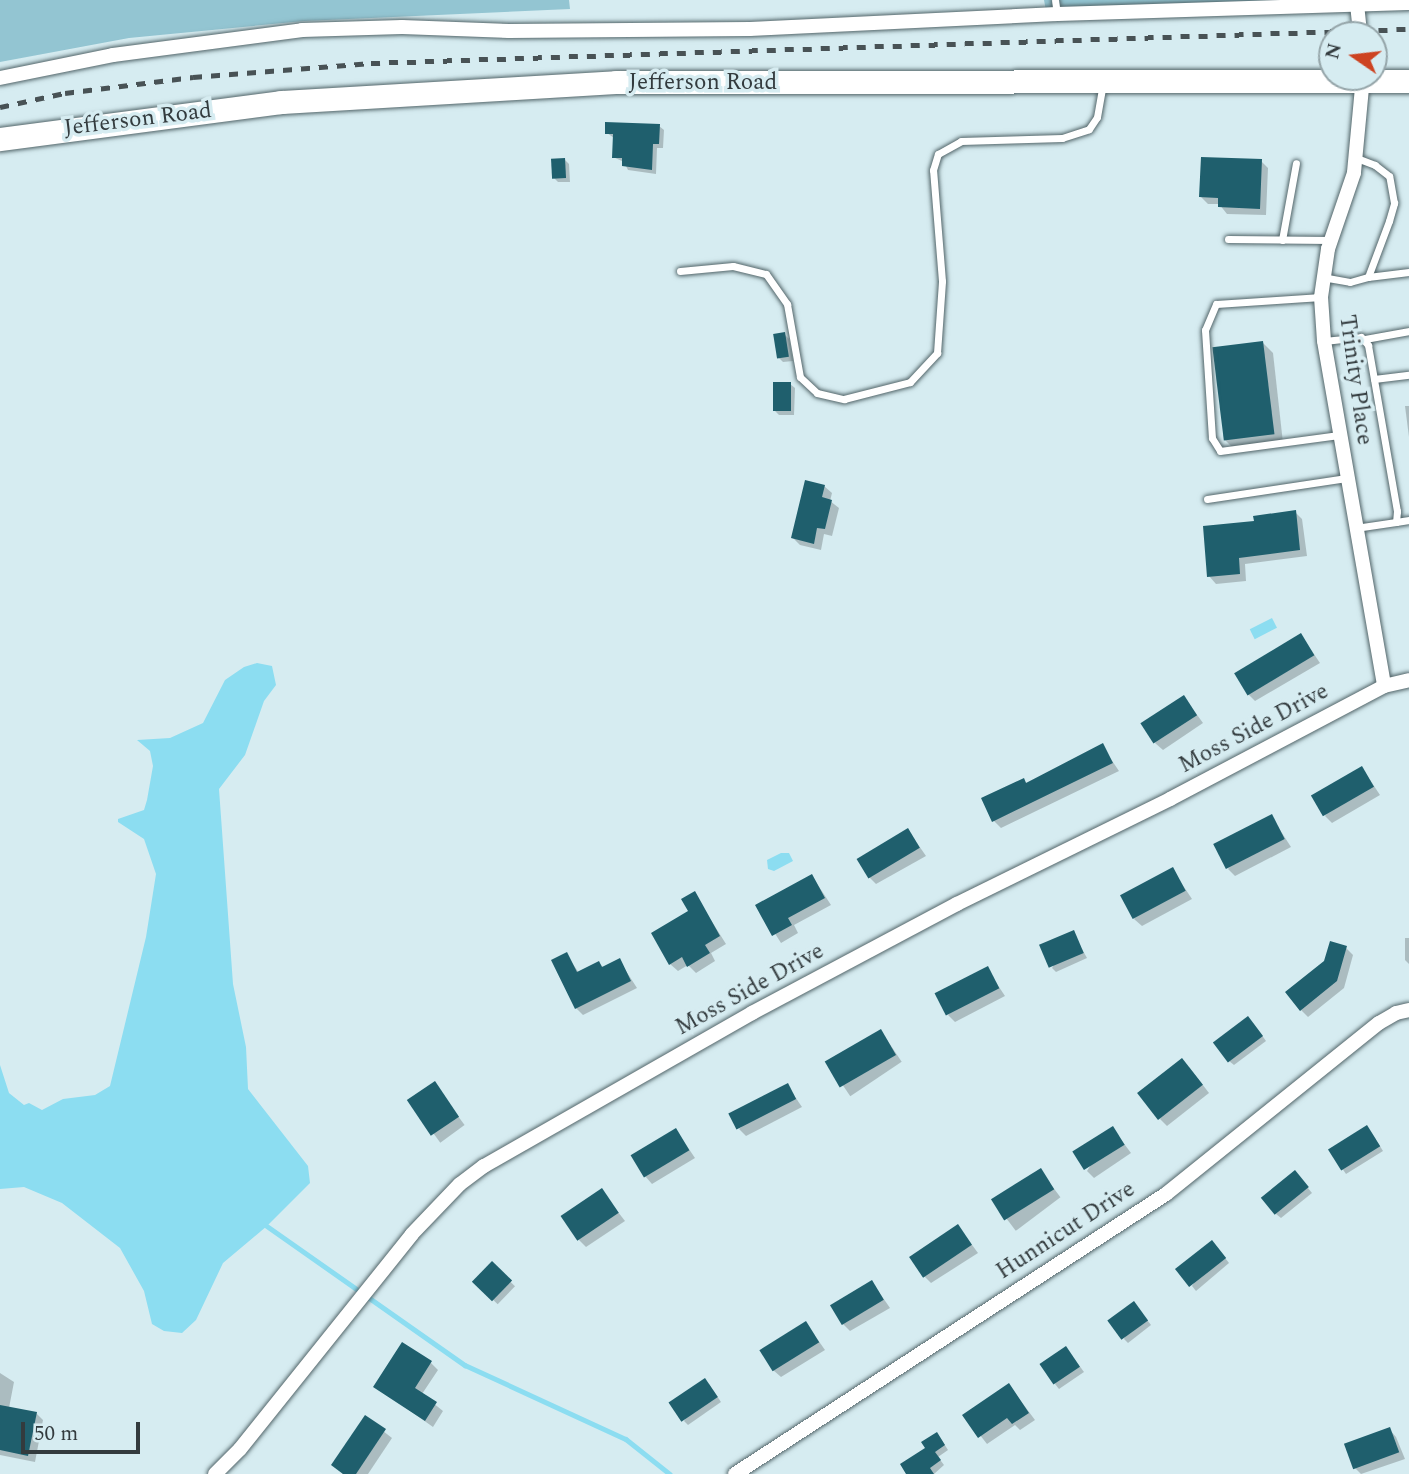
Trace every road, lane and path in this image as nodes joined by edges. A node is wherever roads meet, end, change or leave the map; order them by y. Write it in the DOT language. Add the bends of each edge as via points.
graph roads {
  1 [pos="1357,1"];
  2 [pos="1409,3"];
  3 [pos="1056,7"];
  4 [pos="1359,21"];
  5 [pos="0,78"];
  6 [pos="1318,80"];
  7 [pos="1388,81"];
  8 [pos="1409,82"];
  9 [pos="1103,83"];
  10 [pos="1362,91"];
  11 [pos="0,138"];
  12 [pos="1357,158"];
  13 [pos="1296,163"];
  14 [pos="1228,239"];
  15 [pos="1282,240"];
  16 [pos="1330,240"];
  17 [pos="680,271"];
  18 [pos="1409,272"];
  19 [pos="1322,276"];
  20 [pos="1368,277"];
  21 [pos="1321,297"];
  22 [pos="1409,331"];
  23 [pos="1365,339"];
  24 [pos="1324,341"];
  25 [pos="1409,375"];
  26 [pos="1374,379"];
  27 [pos="1339,435"];
  28 [pos="1346,478"];
  29 [pos="1207,499"];
  30 [pos="1409,520"];
  31 [pos="1396,522"];
  32 [pos="1354,528"];
  33 [pos="1409,680"];
  34 [pos="1384,686"];
  35 [pos="1409,1010"];
  36 [pos="215,1474"];
  37 [pos="735,1474"];
  1 -- 2 [label="street"];
  1 -- 3 [label="street"];
  1 -- 4 [label="street"];
  3 -- 5 [label="street" via="750,29 302,30 113,55"];
  6 -- 9 [label="highway, Jefferson Road"];
  7 -- 8 [label="highway, Jefferson Road"];
  9 -- 11 [label="highway, Jefferson Road" via="616,82 281,102"];
  9 -- 17 [label="lane" via="1097,117 1089,129 1062,138 961,141 938,154 933,170 942,281 937,353 910,382 844,399 817,393 800,377 788,304 766,274 733,265"];
  10 -- 12 [label="street, Trinity Place"];
  12 -- 16 [label="street, Trinity Place"];
  12 -- 20 [label="lane" via="1389,176 1393,188 1389,221"];
  13 -- 15 [label="lane"];
  14 -- 15 [label="lane"];
  15 -- 16 [label="lane"];
  16 -- 19 [label="street, Trinity Place"];
  18 -- 20 [label="lane"];
  19 -- 20 [label="lane" via="1350,282"];
  19 -- 21 [label="street, Trinity Place"];
  21 -- 24 [label="street, Trinity Place"];
  21 -- 27 [label="lane" via="1216,304 1205,330 1212,438 1220,451"];
  22 -- 23 [label="lane"];
  23 -- 24 [label="lane"];
  23 -- 26 [label="lane"];
  24 -- 27 [label="street, Trinity Place"];
  25 -- 26 [label="lane"];
  26 -- 31 [label="lane"];
  27 -- 28 [label="street, Trinity Place"];
  28 -- 29 [label="lane"];
  28 -- 32 [label="street, Trinity Place"];
  30 -- 31 [label="lane"];
  31 -- 32 [label="lane"];
  32 -- 34 [label="street, Trinity Place"];
  33 -- 34 [label="street, Moss Side Drive"];
  34 -- 36 [label="street, Moss Side Drive" via="789,993 484,1166 412,1234"];
  35 -- 37 [label="street, Hunnicut Drive" via="1379,1023 1166,1194"];
}
